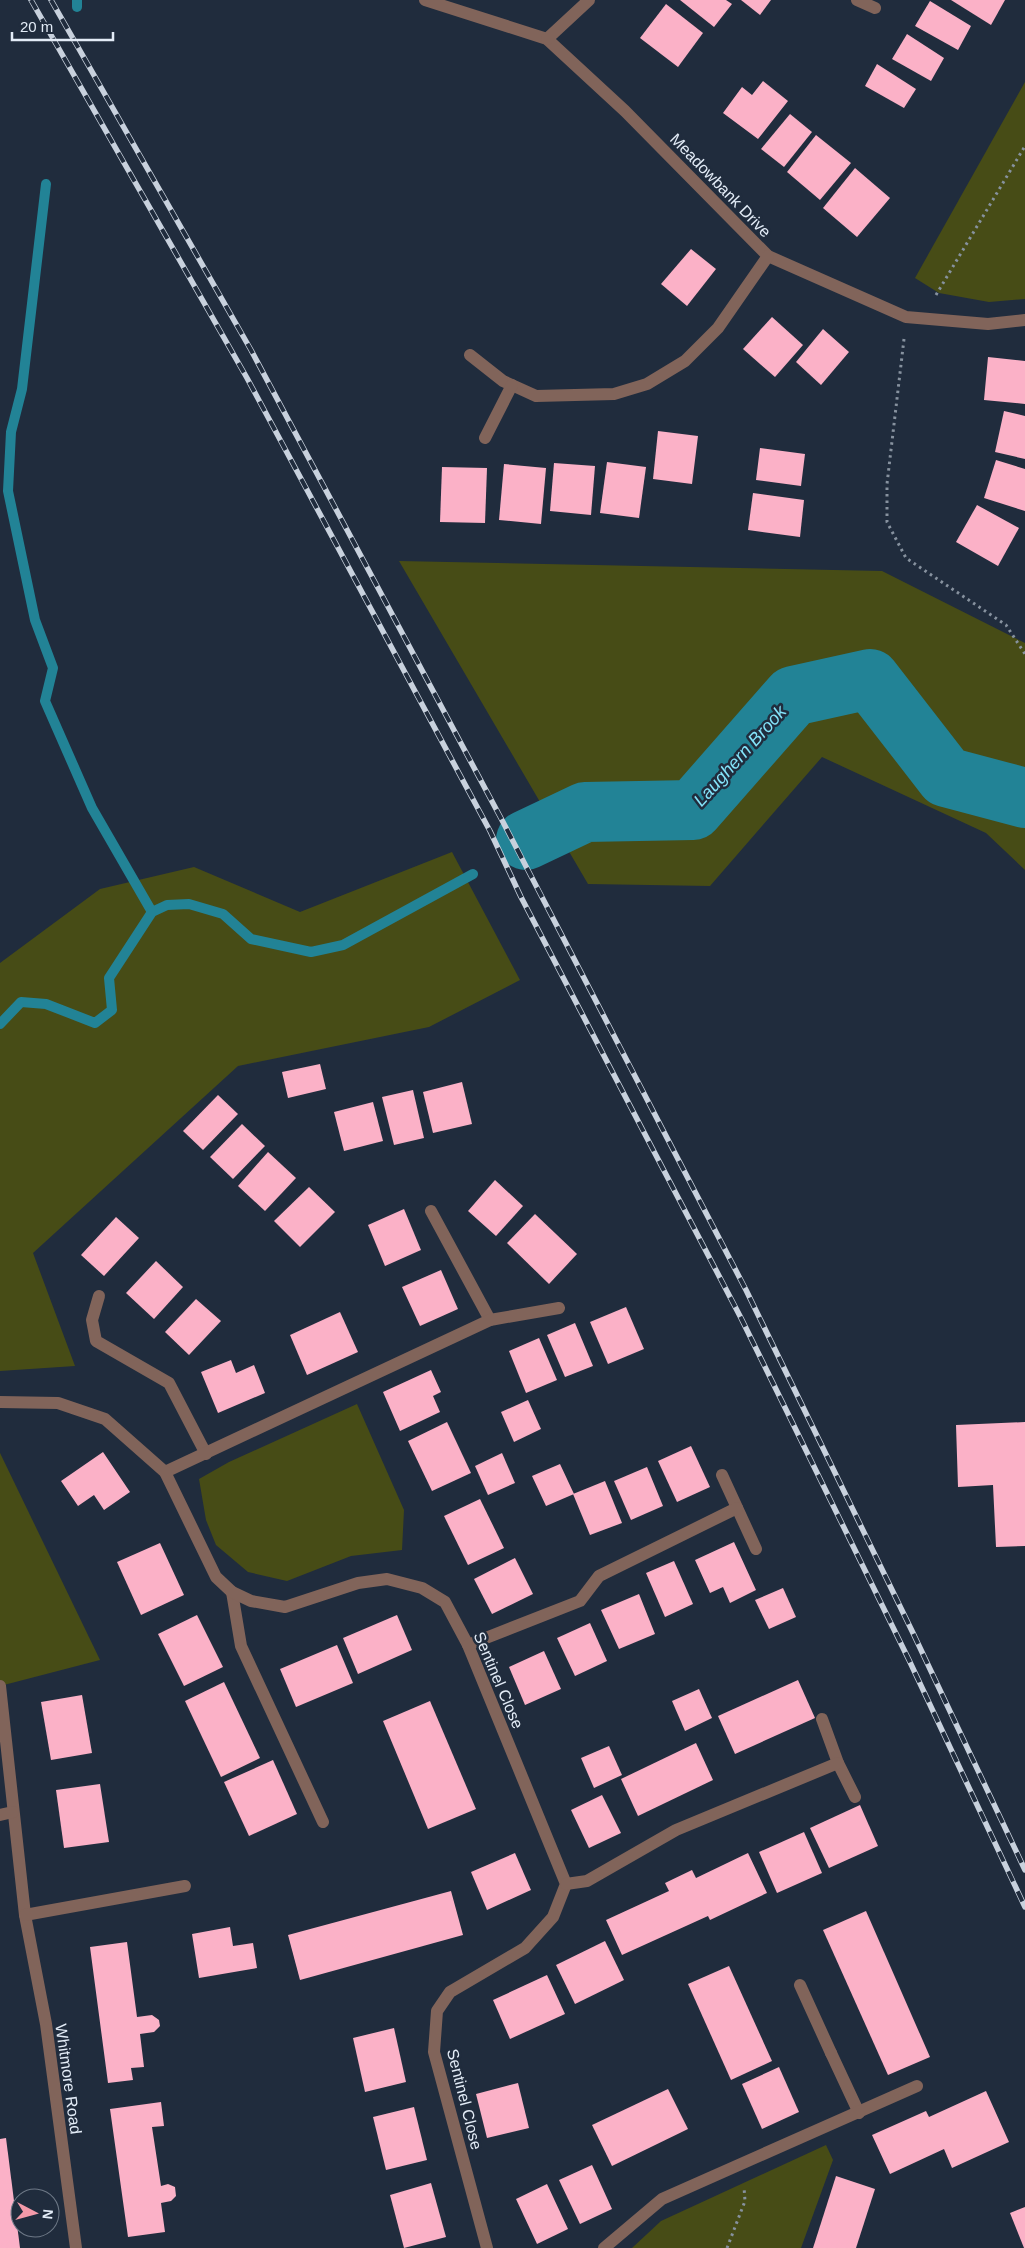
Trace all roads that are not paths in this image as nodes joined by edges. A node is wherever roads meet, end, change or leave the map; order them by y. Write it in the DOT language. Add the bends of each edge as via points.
graph roads {
  1 [pos="425,0"];
  2 [pos="589,0"];
  3 [pos="857,0"];
  4 [pos="875,8"];
  5 [pos="547,39"];
  6 [pos="768,256"];
  7 [pos="1025,320"];
  8 [pos="470,355"];
  9 [pos="512,385"];
  10 [pos="485,438"];
  11 [pos="431,1211"];
  12 [pos="99,1296"];
  13 [pos="559,1308"];
  14 [pos="490,1320"];
  15 [pos="0,1402"];
  16 [pos="206,1454"];
  17 [pos="165,1472"];
  18 [pos="722,1475"];
  19 [pos="737,1508"];
  20 [pos="756,1549"];
  21 [pos="232,1592"];
  22 [pos="468,1645"];
  23 [pos="0,1686"];
  24 [pos="822,1719"];
  25 [pos="838,1763"];
  26 [pos="855,1797"];
  27 [pos="13,1812"];
  28 [pos="0,1815"];
  29 [pos="323,1822"];
  30 [pos="566,1884"];
  31 [pos="185,1886"];
  32 [pos="25,1916"];
  33 [pos="800,1985"];
  34 [pos="917,2086"];
  35 [pos="859,2113"];
  36 [pos="76,2248"];
  37 [pos="487,2248"];
  38 [pos="604,2248"];
  1 -- 5 [label="street, Meadowbank Drive"];
  2 -- 5 [label="street"];
  3 -- 4 [label="street"];
  5 -- 6 [label="street, Meadowbank Drive" via="625,111"];
  6 -- 7 [label="street, Meadowbank Drive" via="906,317 988,324"];
  6 -- 9 [label="street" via="711,334 685,361 647,384 614,394 536,396"];
  8 -- 9 [label="street"];
  9 -- 10 [label="street"];
  11 -- 14 [label="street"];
  12 -- 16 [label="street" via="92,1320 96,1341 169,1383"];
  13 -- 14 [label="street"];
  14 -- 16 [label="street"];
  15 -- 17 [label="street, Sentinel Close" via="58,1403 105,1419"];
  16 -- 17 [label="street"];
  17 -- 21 [label="street, Sentinel Close" via="216,1577"];
  18 -- 19 [label="street"];
  19 -- 20 [label="street"];
  19 -- 22 [label="street" via="599,1576 580,1601"];
  21 -- 22 [label="street, Sentinel Close" via="252,1601 285,1608 358,1583 387,1579 422,1588 445,1602"];
  21 -- 29 [label="street" via="241,1646"];
  22 -- 30 [label="street, Sentinel Close"];
  23 -- 27 [label="street, Whitmore Road"];
  24 -- 25 [label="street"];
  25 -- 26 [label="street"];
  25 -- 30 [label="street" via="676,1830 587,1880"];
  27 -- 28 [label="street"];
  27 -- 32 [label="street, Whitmore Road"];
  30 -- 37 [label="street, Sentinel Close" via="553,1917 525,1948 450,1992 437,2012 434,2052"];
  31 -- 32 [label="street"];
  32 -- 36 [label="street, Whitmore Road" via="46,2024"];
  33 -- 35 [label="street"];
  34 -- 35 [label="street"];
  35 -- 38 [label="street" via="662,2199"];
}
